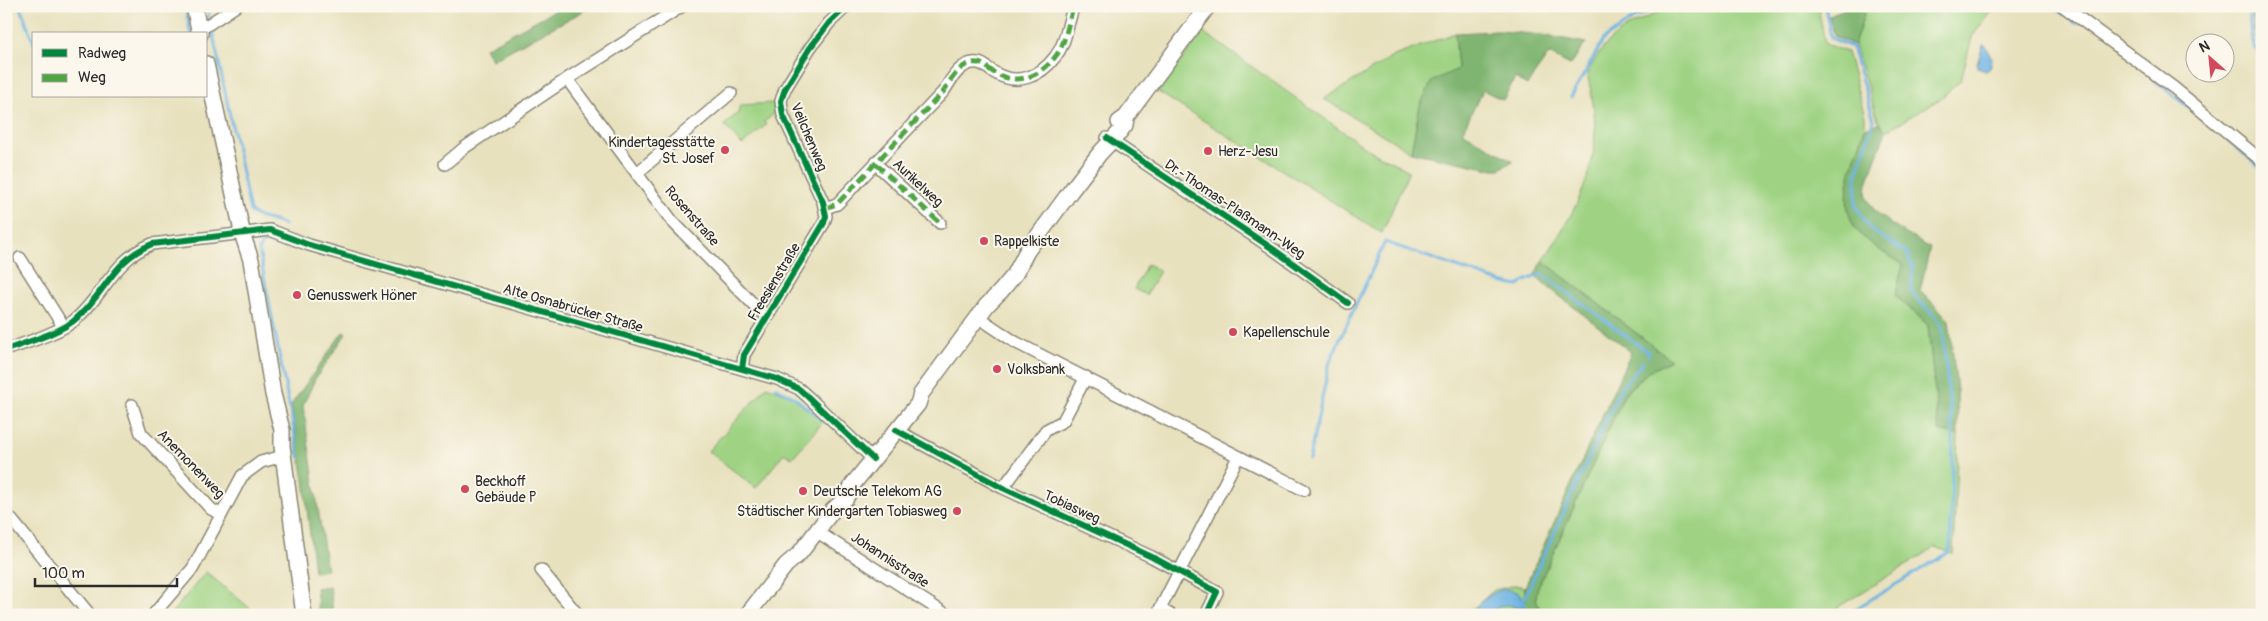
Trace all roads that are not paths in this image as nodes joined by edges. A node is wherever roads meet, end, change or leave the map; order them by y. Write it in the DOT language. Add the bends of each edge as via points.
graph roads {
  1 [pos="194,6"];
  2 [pos="236,6"];
  3 [pos="682,6"];
  4 [pos="847,6"];
  5 [pos="1074,6"];
  6 [pos="1208,6"];
  7 [pos="2062,6"];
  8 [pos="199,31"];
  9 [pos="208,73"];
  10 [pos="568,79"];
  11 [pos="731,93"];
  12 [pos="1109,140"];
  13 [pos="2262,161"];
  14 [pos="444,164"];
  15 [pos="876,164"];
  16 [pos="637,173"];
  17 [pos="825,208"];
  18 [pos="940,223"];
  19 [pos="242,234"];
  20 [pos="20,258"];
  21 [pos="1348,303"];
  22 [pos="768,316"];
  23 [pos="978,317"];
  24 [pos="63,326"];
  25 [pos="11,348"];
  26 [pos="742,369"];
  27 [pos="1086,377"];
  28 [pos="132,405"];
  29 [pos="897,428"];
  30 [pos="282,451"];
  31 [pos="1238,457"];
  32 [pos="873,459"];
  33 [pos="1003,488"];
  34 [pos="1304,490"];
  35 [pos="6,513"];
  36 [pos="220,514"];
  37 [pos="816,531"];
  38 [pos="799,554"];
  39 [pos="541,570"];
  40 [pos="1180,572"];
  41 [pos="90,615"];
  42 [pos="153,615"];
  43 [pos="304,615"];
  44 [pos="578,615"];
  45 [pos="747,615"];
  46 [pos="756,615"];
  47 [pos="947,615"];
  48 [pos="1171,615"];
  49 [pos="1206,615"];
  1 -- 8 [label="main road"];
  2 -- 8 [label="street"];
  3 -- 10 [label="street"];
  4 -- 17 [label="street, Veilchenweg" via="810,48 780,101 783,115"];
  5 -- 15 [label="street" via="1065,38 1056,56 1043,70 1024,80 1006,79 977,62 968,64"];
  6 -- 12 [label="main road" via="1126,117 1119,121"];
  7 -- 13 [label="street" via="2174,88"];
  9 -- 19 [label="main road"];
  10 -- 14 [label="street"];
  10 -- 16 [label="street, Rosenstraße"];
  11 -- 16 [label="street"];
  12 -- 21 [label="street, Dr.-Thomas-Plaßmann-Weg"];
  12 -- 23 [label="main road" via="1027,251 1015,274"];
  15 -- 17 [label="street" via="837,204"];
  15 -- 18 [label="street, Aurikelweg"];
  16 -- 22 [label="street, Rosenstraße" via="672,221"];
  17 -- 22 [label="street, Freesienstraße" via="824,223"];
  19 -- 24 [label="street, Alte Osnabrücker Straße" via="152,244 136,251 122,263 77,319"];
  19 -- 26 [label="street, Alte Osnabrücker Straße" via="270,230"];
  19 -- 30 [label="main road" via="243,262 255,292 273,394 274,425"];
  20 -- 24 [label="street"];
  22 -- 26 [label="street, Freesienstraße" via="744,355"];
  23 -- 27 [label="street" via="1015,342"];
  23 -- 29 [label="main road" via="921,394 918,404"];
  24 -- 25 [label="street, Alte Osnabrücker Straße"];
  26 -- 32 [label="street, Alte Osnabrücker Straße" via="777,379 799,390"];
  27 -- 31 [label="street"];
  27 -- 33 [label="street" via="1063,420 1046,430"];
  28 -- 36 [label="street, Anemonenweg" via="142,433 211,510"];
  29 -- 32 [label="main road"];
  29 -- 33 [label="street, Tobiasweg"];
  30 -- 36 [label="street, Anemonenweg" via="249,469"];
  30 -- 43 [label="main road"];
  31 -- 34 [label="street"];
  31 -- 40 [label="street"];
  32 -- 37 [label="main road" via="836,500 833,510"];
  33 -- 40 [label="street, Tobiasweg"];
  35 -- 41 [label="street"];
  36 -- 42 [label="street, Anemonenweg" via="193,568"];
  37 -- 38 [label="main road"];
  37 -- 47 [label="street, Johannisstraße"];
  38 -- 45 [label="main road" via="786,565"];
  38 -- 46 [label="main road"];
  39 -- 44 [label="street"];
  40 -- 48 [label="street" via="1160,609"];
  40 -- 49 [label="street, Tobiasweg" via="1217,592"];
}
